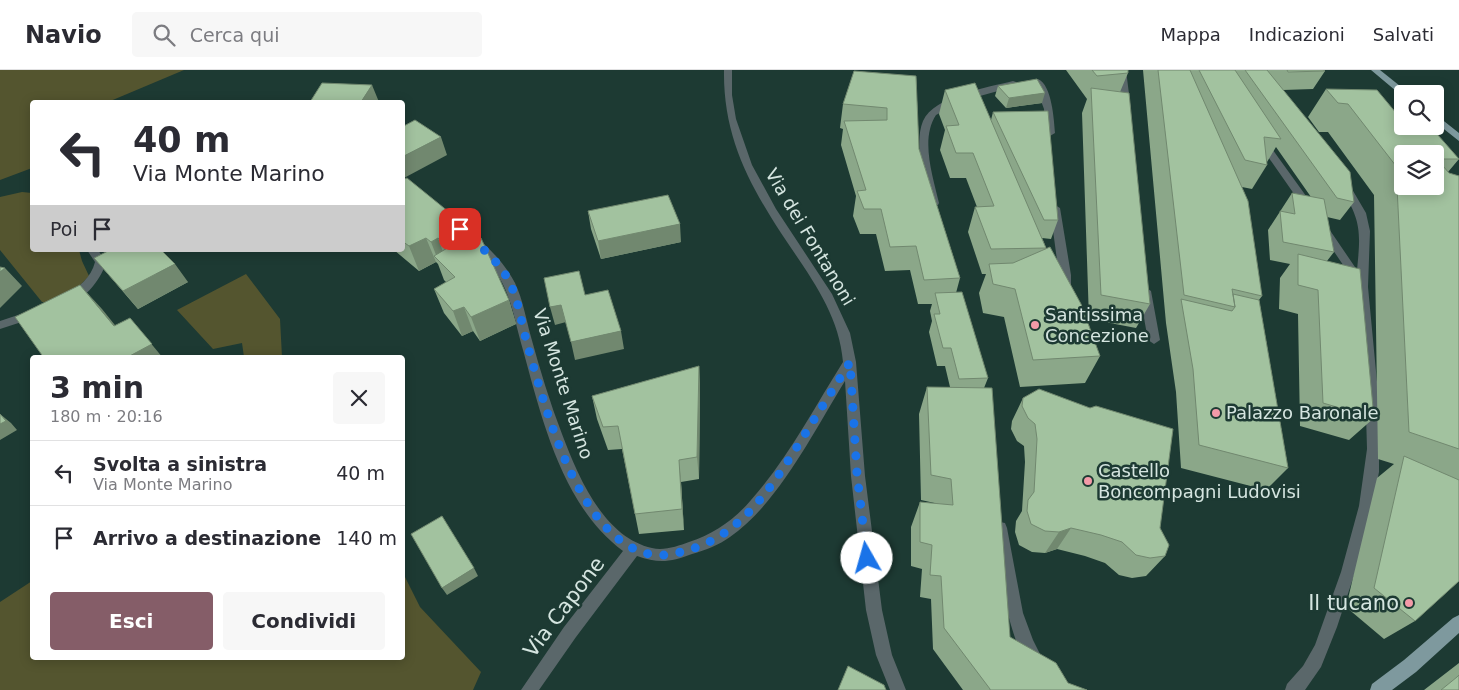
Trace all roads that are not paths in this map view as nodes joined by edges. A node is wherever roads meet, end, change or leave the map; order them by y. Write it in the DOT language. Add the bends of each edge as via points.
graph roads {
  1 [pos="728,70"];
  2 [pos="1122,70"];
  3 [pos="1375,70"];
  4 [pos="1038,82"];
  5 [pos="1013,84"];
  6 [pos="1394,85"];
  7 [pos="1126,119"];
  8 [pos="1444,125"];
  9 [pos="1255,130"];
  10 [pos="1459,138"];
  11 [pos="1050,142"];
  12 [pos="1340,179"];
  13 [pos="1054,196"];
  14 [pos="937,217"];
  15 [pos="464,232"];
  16 [pos="93,252"];
  17 [pos="1143,278"];
  18 [pos="1362,285"];
  19 [pos="1060,296"];
  20 [pos="61,302"];
  21 [pos="42,311"];
  22 [pos="0,325"];
  23 [pos="1154,340"];
  24 [pos="850,362"];
  25 [pos="999,518"];
  26 [pos="633,550"];
  27 [pos="1459,623"];
  28 [pos="1044,673"];
  29 [pos="529,690"];
  30 [pos="898,690"];
  31 [pos="1293,690"];
  32 [pos="1378,690"];
  1 -- 24 [label="street, Via dei Fontanoni" via="730,113 743,155 768,206 822,285 846,339"];
  2 -- 7 [label="street"];
  3 -- 6 [label="main road"];
  4 -- 11 [label="street" via="1049,108"];
  5 -- 14 [label="street" via="944,106 935,110 928,120 924,133 925,147"];
  8 -- 10 [label="main road"];
  9 -- 18 [label="street"];
  12 -- 18 [label="street" via="1364,222"];
  13 -- 19 [label="street" via="1065,276"];
  15 -- 26 [label="street, Via Monte Marino" via="490,255 508,281 553,427 574,479 604,526"];
  16 -- 20 [label="street" via="100,262 99,272 79,292"];
  17 -- 23 [label="street"];
  18 -- 31 [label="street" via="1373,394 1372,474 1352,562 1323,647 1308,674"];
  21 -- 22 [label="street"];
  24 -- 26 [label="street, Via Monte Marino" via="781,474 734,528 701,547 673,554 661,556"];
  24 -- 30 [label="street, Via dei Fontanoni" via="857,474 874,607 884,654"];
  25 -- 28 [label="street" via="1018,624"];
  26 -- 29 [label="street, Via Capone"];
  27 -- 32 [label="main road"];
}
